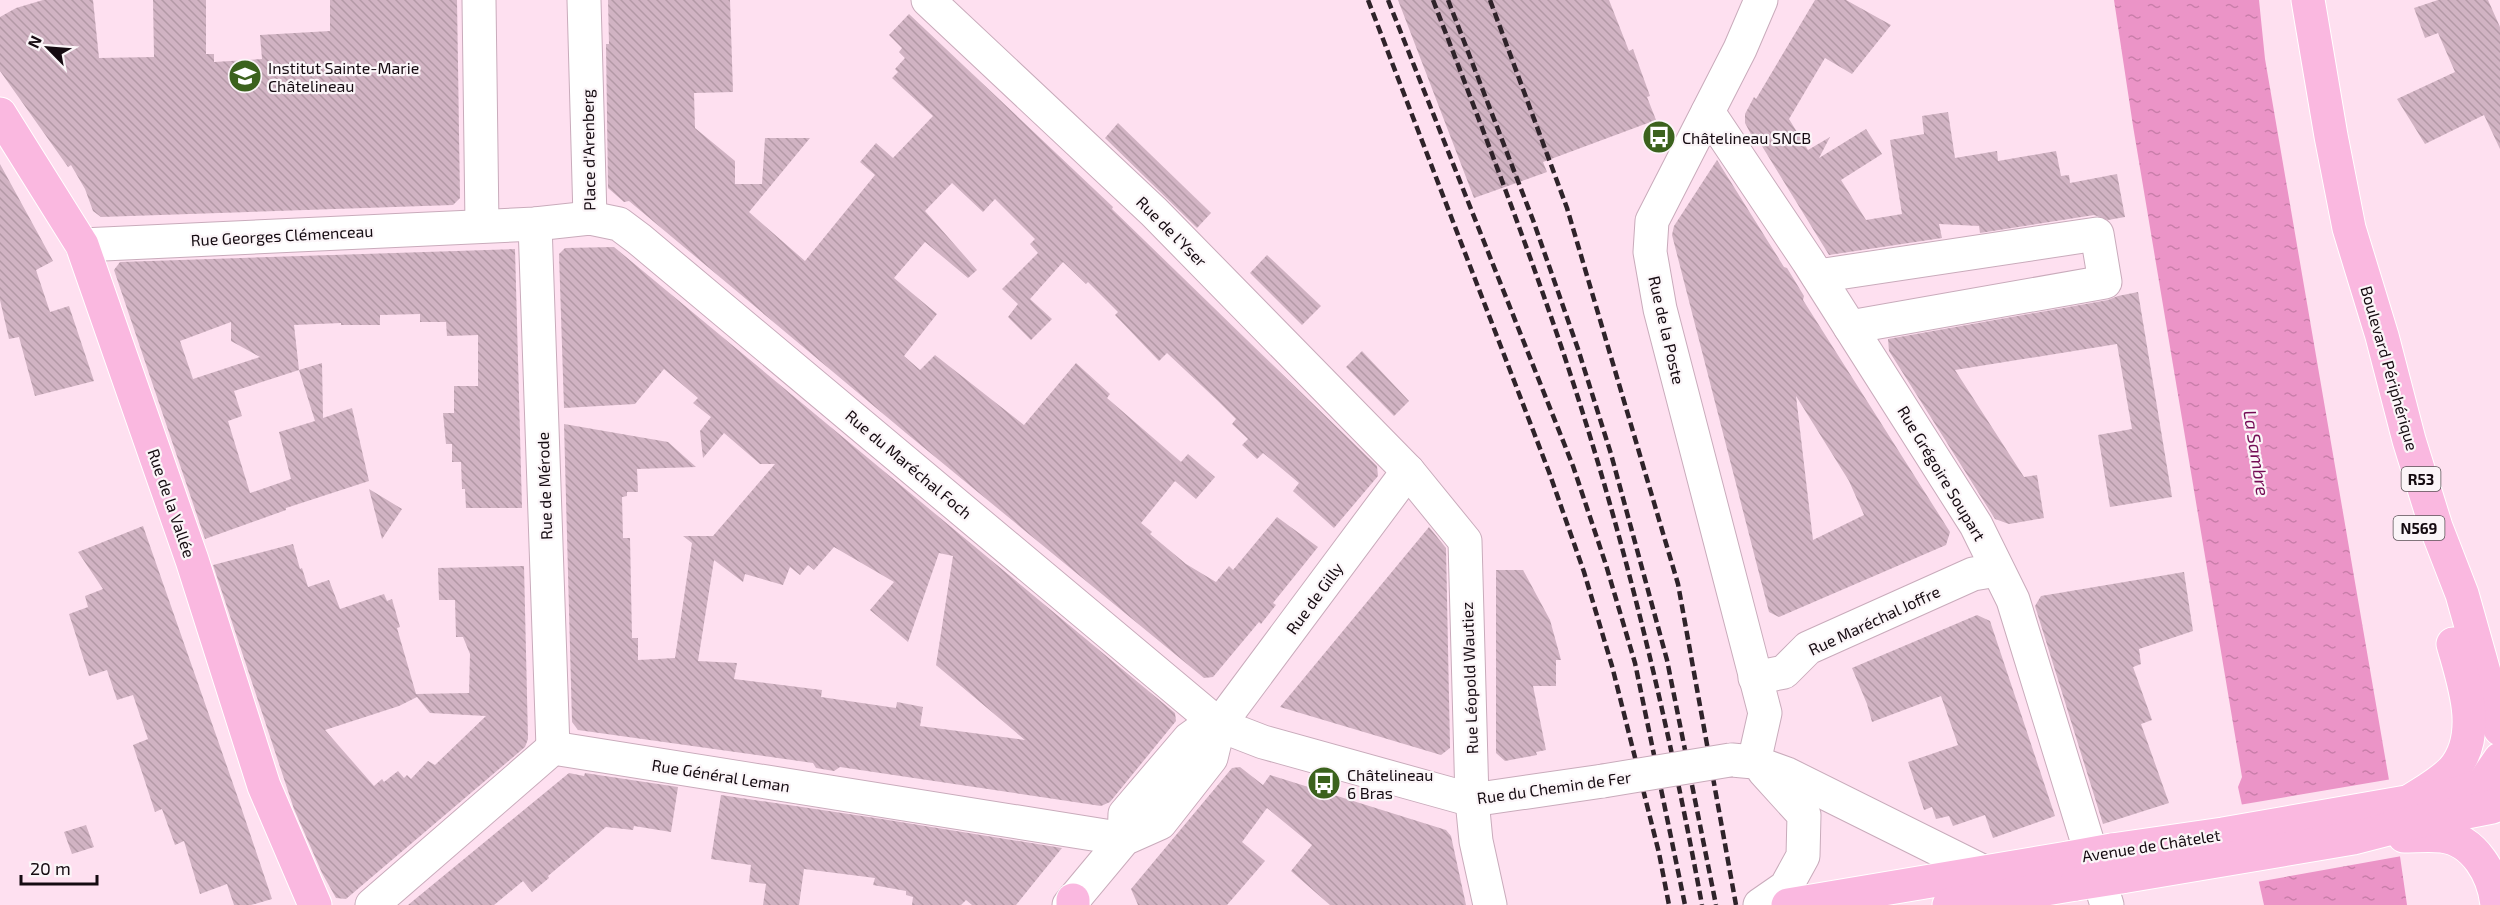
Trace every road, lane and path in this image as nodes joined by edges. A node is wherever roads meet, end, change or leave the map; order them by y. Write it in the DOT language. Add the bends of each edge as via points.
graph roads {
  1 [pos="479,0"];
  2 [pos="584,0"];
  3 [pos="928,0"];
  4 [pos="1761,0"];
  5 [pos="2308,0"];
  6 [pos="1708,112"];
  7 [pos="0,114"];
  8 [pos="590,218"];
  9 [pos="535,224"];
  10 [pos="482,225"];
  11 [pos="2349,228"];
  12 [pos="82,245"];
  13 [pos="1961,255"];
  14 [pos="1818,276"];
  15 [pos="1968,306"];
  16 [pos="1851,327"];
  17 [pos="1408,471"];
  18 [pos="1997,570"];
  19 [pos="1755,678"];
  20 [pos="1219,725"];
  21 [pos="553,748"];
  22 [pos="2500,754"];
  23 [pos="1742,761"];
  24 [pos="1472,800"];
  25 [pos="2500,803"];
  26 [pos="2410,820"];
  27 [pos="1124,839"];
  28 [pos="2225,847"];
  29 [pos="2072,871"];
  30 [pos="1984,872"];
  31 [pos="2113,877"];
  32 [pos="1072,903"];
  33 [pos="315,905"];
  34 [pos="372,905"];
  35 [pos="1490,905"];
  36 [pos="1760,905"];
  37 [pos="1788,905"];
  38 [pos="1949,905"];
  39 [pos="2497,905"];
  1 -- 10 [label="street"];
  2 -- 8 [label="street, Place d'Arenberg"];
  3 -- 17 [label="street, Rue de l'Yser" via="1155,212"];
  4 -- 6 [label="street, Rue de la Poste"];
  5 -- 11 [label="main road, Boulevard Périphérique / R53"];
  6 -- 14 [label="street, Rue Grégoire Soupart"];
  6 -- 19 [label="street, Rue de la Poste" via="1652,221 1650,252 1660,309"];
  7 -- 12 [label="main road, Rue de la Vallée"];
  8 -- 9 [label="street, Place d'Arenberg"];
  8 -- 20 [label="street, Rue du Maréchal Foch" via="619,224 639,239"];
  9 -- 10 [label="street, Place d'Arenberg"];
  9 -- 21 [label="street, Rue de Mérode"];
  10 -- 12 [label="street, Rue Georges Clémenceau"];
  11 -- 22 [label="main road, Boulevard Périphérique / R53" via="2436,527 2462,594"];
  11 -- 26 [label="main road, N569" via="2371,345 2464,683 2469,716 2468,741 2452,771"];
  12 -- 33 [label="main road, Rue de la Vallée" via="192,560 264,786"];
  13 -- 14 [label="street"];
  13 -- 15 [label="street"];
  13 -- 15 [label="street" via="2097,234 2105,282"];
  14 -- 16 [label="street, Rue Grégoire Soupart"];
  15 -- 16 [label="street"];
  16 -- 18 [label="street, Rue Grégoire Soupart" via="1976,525"];
  17 -- 20 [label="street, Rue de Gilly"];
  17 -- 24 [label="street, Rue Léopold Wautiez" via="1465,541"];
  18 -- 19 [label="street, Rue Maréchal Joffre" via="1973,574 1808,648 1784,672"];
  18 -- 31 [label="street, Rue Grégoire Soupart" via="2013,600"];
  19 -- 23 [label="street, Rue de la Poste" via="1765,713"];
  20 -- 24 [label="street, Rue du Chemin de Fer" via="1263,742"];
  20 -- 27 [label="street, Rue de Gilly" via="1211,758 1160,823"];
  21 -- 27 [label="street, Rue Général Leman"];
  21 -- 34 [label="street"];
  22 -- 26 [label="main road, Avenue de Châtelet / N569" via="2483,783"];
  23 -- 24 [label="street, Rue du Chemin de Fer, bridge"];
  23 -- 30 [label="street" via="1787,774"];
  23 -- 36 [label="street" via="1779,786 1804,814 1803,856 1786,887"];
  24 -- 35 [label="street, Rue Léopold Wautiez"];
  25 -- 26 [label="main road, Avenue de Châtelet / N569"];
  26 -- 28 [label="main road, Avenue de Châtelet / N569"];
  26 -- 28 [label="main road, Avenue de Châtelet / N569" via="2353,838"];
  26 -- 39 [label="main road, N569" via="2463,844 2477,855 2487,868"];
  27 -- 32 [label="street, Rue de Gilly"];
  28 -- 31 [label="main road, Avenue de Châtelet / N569"];
  29 -- 30 [label="main road, Avenue de Châtelet / N569"];
  29 -- 31 [label="main road, Avenue de Châtelet / N569, bridge"];
  29 -- 38 [label="main road, Avenue de Châtelet / N569"];
  30 -- 37 [label="main road, Avenue de Châtelet / N569"];
}
